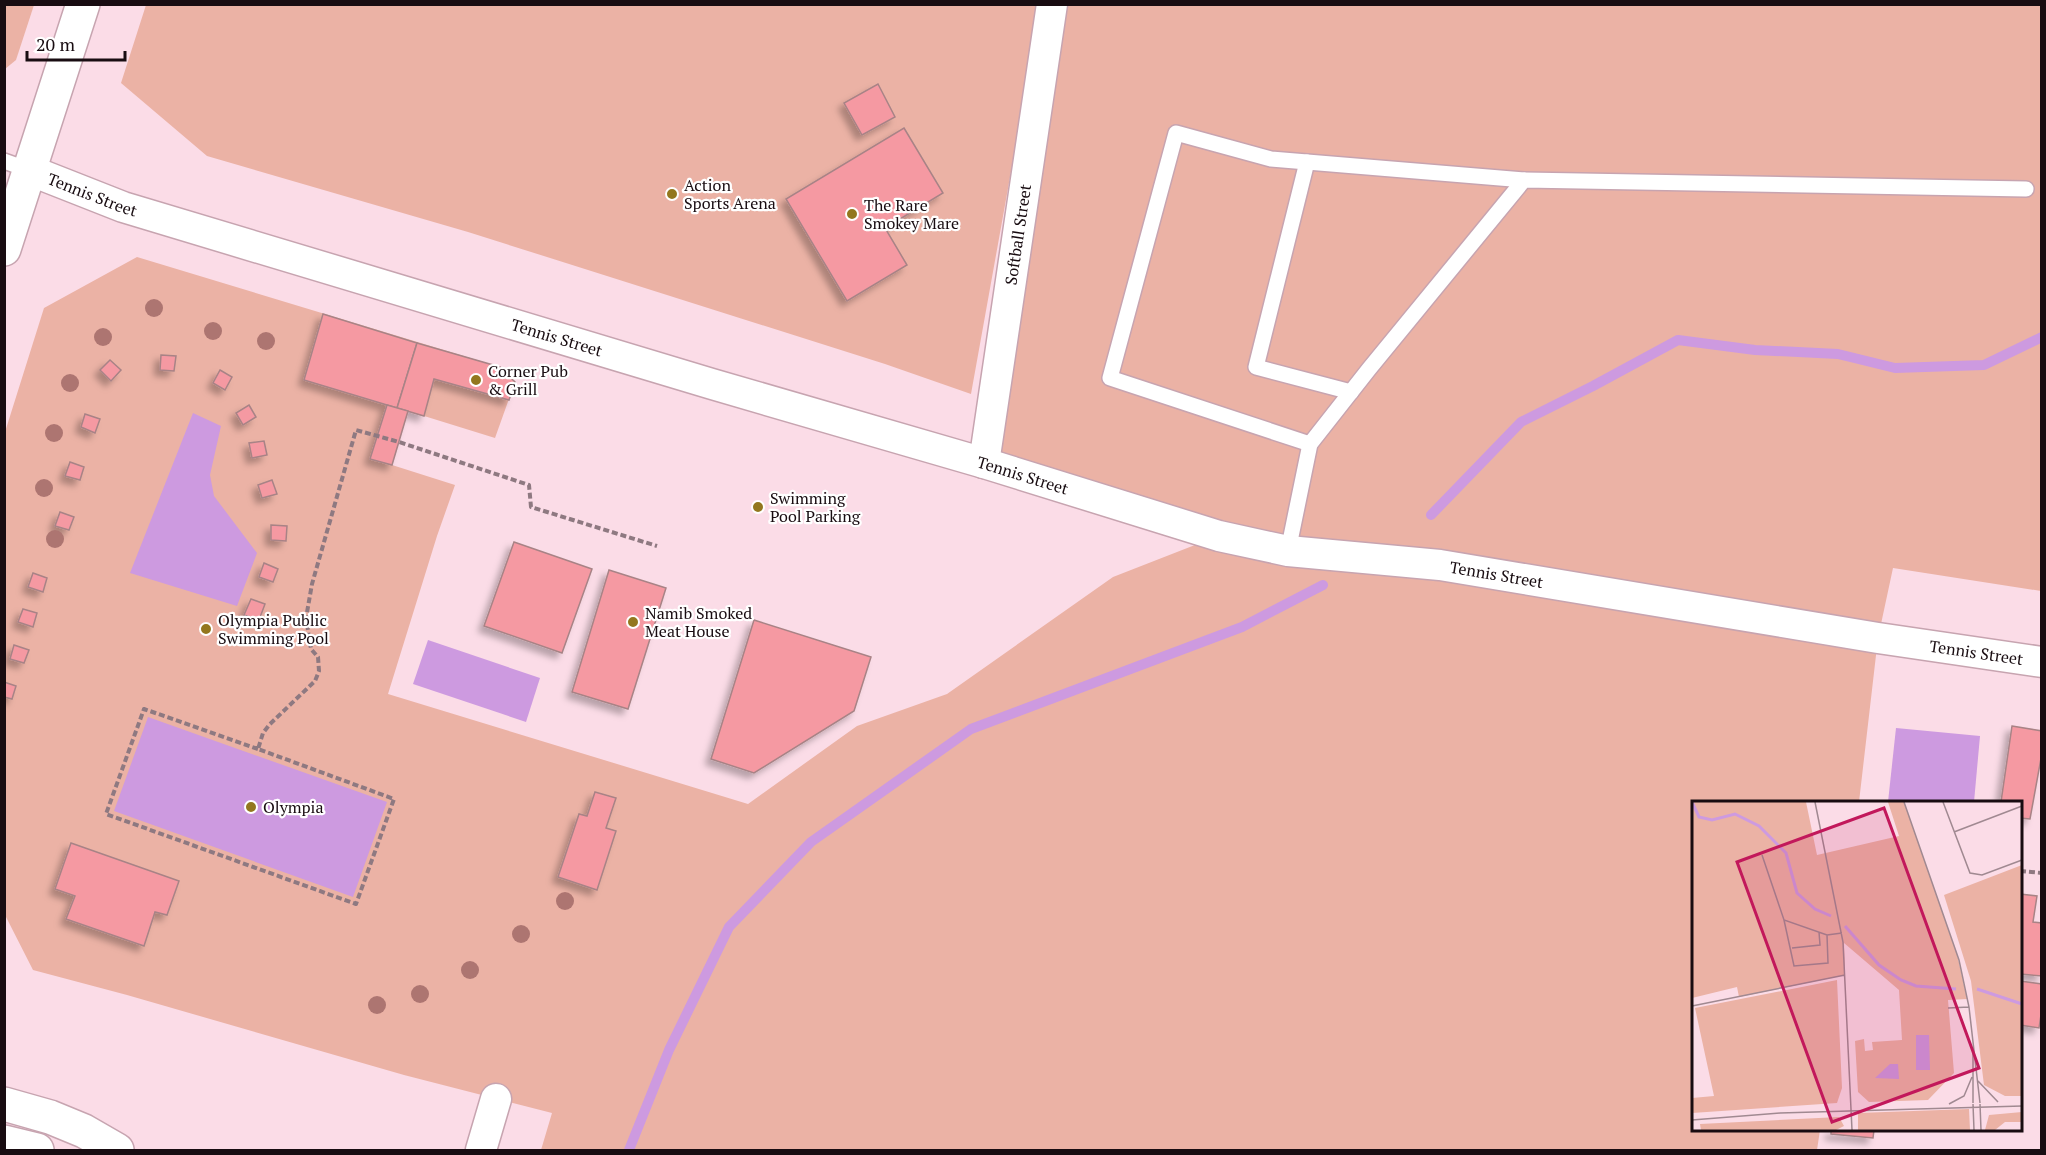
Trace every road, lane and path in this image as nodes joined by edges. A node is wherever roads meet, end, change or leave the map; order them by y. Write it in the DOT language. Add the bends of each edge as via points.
graph roads {
  1 [pos="83,4"];
  2 [pos="1052,4"];
  3 [pos="1307,162"];
  4 [pos="17,165"];
  5 [pos="1524,180"];
  6 [pos="2025,189"];
  7 [pos="4,249"];
  8 [pos="1351,392"];
  9 [pos="1310,444"];
  10 [pos="984,463"];
  11 [pos="657,546"];
  12 [pos="1288,551"];
  13 [pos="2042,662"];
  14 [pos="258,749"];
  15 [pos="2022,871"];
  16 [pos="2042,873"];
  17 [pos="496,1099"];
  18 [pos="4,1104"];
  19 [pos="4,1142"];
  20 [pos="37,1150"];
  21 [pos="117,1150"];
  22 [pos="481,1150"];
  1 -- 4 [label="main road"];
  2 -- 10 [label="street, Softball Street"];
  3 -- 5 [label="lane"];
  3 -- 8 [label="lane" via="1256,367"];
  3 -- 9 [label="lane" via="1271,159 1176,133 1110,378"];
  4 -- 7 [label="main road"];
  4 -- 10 [label="street, Tennis Street" via="123,207"];
  5 -- 6 [label="lane"];
  5 -- 8 [label="lane"];
  8 -- 9 [label="lane"];
  9 -- 12 [label="lane"];
  10 -- 12 [label="street, Tennis Street" via="1218,536"];
  11 -- 14 [label="path" via="531,507 529,484 356,430 306,618 319,671 315,681 270,724"];
  12 -- 13 [label="street, Tennis Street" via="1440,565"];
  14 -- 14 [label="path" via="144,709 106,814 356,904 394,799"];
  15 -- 16 [label="path"];
  17 -- 22 [label="street"];
  18 -- 21 [label="main road" via="50,1117"];
  19 -- 20 [label="main road"];
}
